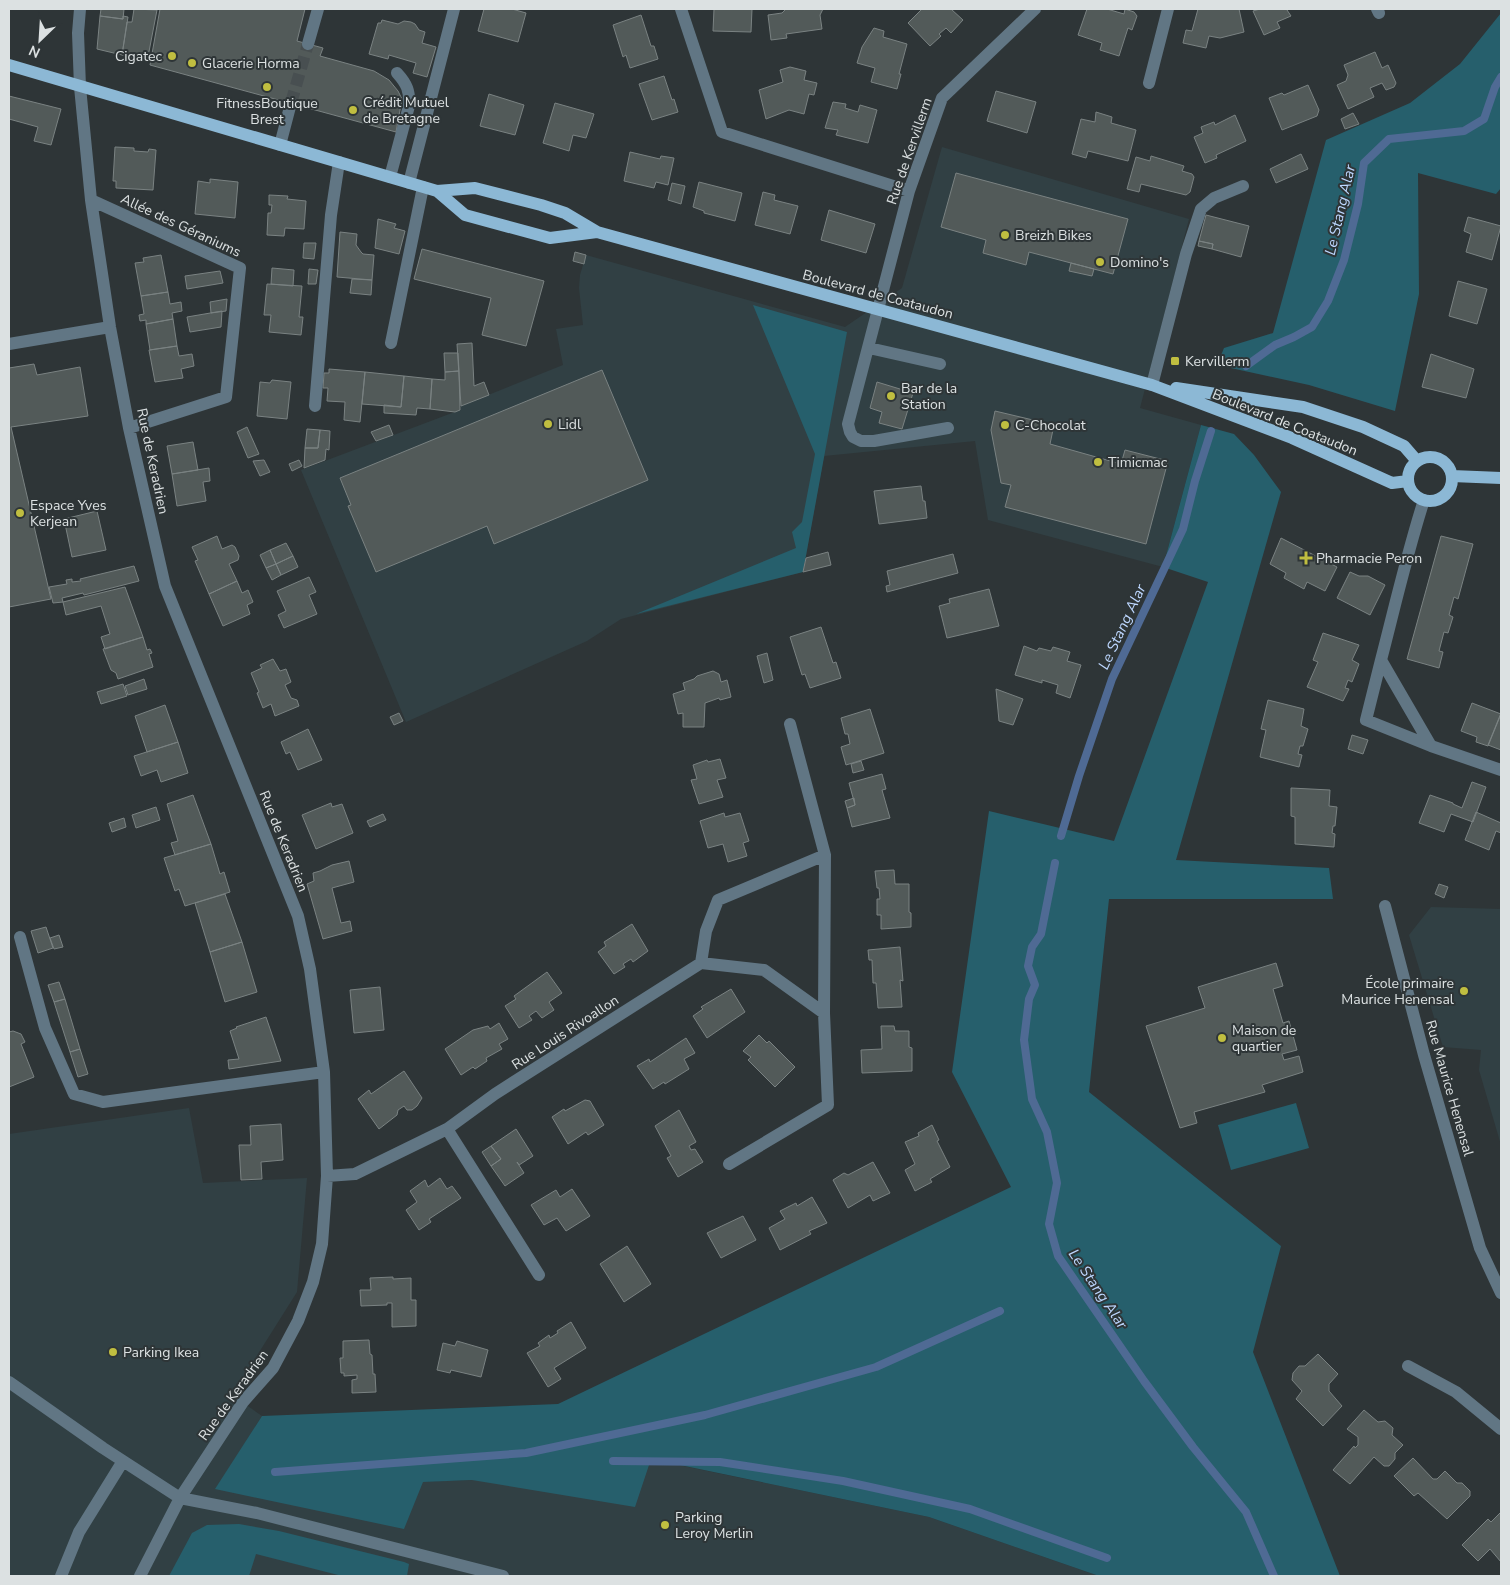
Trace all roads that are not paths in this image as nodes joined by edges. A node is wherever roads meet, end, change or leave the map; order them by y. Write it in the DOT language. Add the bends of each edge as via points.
graph roads {
  1 [pos="80,9"];
  2 [pos="318,9"];
  3 [pos="454,9"];
  4 [pos="681,9"];
  5 [pos="1035,9"];
  6 [pos="1168,9"];
  7 [pos="308,44"];
  8 [pos="9,66"];
  9 [pos="397,73"];
  10 [pos="1149,83"];
  11 [pos="80,87"];
  12 [pos="291,103"];
  13 [pos="280,145"];
  14 [pos="339,162"];
  15 [pos="390,177"];
  16 [pos="409,183"];
  17 [pos="1243,186"];
  18 [pos="423,187"];
  19 [pos="437,191"];
  20 [pos="909,191"];
  21 [pos="91,200"];
  22 [pos="597,232"];
  23 [pos="878,310"];
  24 [pos="110,327"];
  25 [pos="391,343"];
  26 [pos="9,344"];
  27 [pos="869,348"];
  28 [pos="940,364"];
  29 [pos="1152,384"];
  30 [pos="315,406"];
  31 [pos="129,428"];
  32 [pos="948,428"];
  33 [pos="1417,461"];
  34 [pos="1452,476"];
  35 [pos="1501,478"];
  36 [pos="1408,481"];
  37 [pos="1424,500"];
  38 [pos="1382,660"];
  39 [pos="790,724"];
  40 [pos="1431,746"];
  41 [pos="1501,770"];
  42 [pos="825,855"];
  43 [pos="1385,906"];
  44 [pos="20,937"];
  45 [pos="700,963"];
  46 [pos="824,1013"];
  47 [pos="324,1072"];
  48 [pos="447,1129"];
  49 [pos="729,1164"];
  50 [pos="327,1176"];
  51 [pos="538,1275"];
  52 [pos="1501,1293"];
  53 [pos="1408,1366"];
  54 [pos="9,1382"];
  55 [pos="1501,1429"];
  56 [pos="123,1461"];
  57 [pos="180,1498"];
  58 [pos="60,1576"];
  59 [pos="140,1576"];
  60 [pos="503,1576"];
  1 -- 11 [label="street, Rue de Keradrien"];
  2 -- 7 [label="street"];
  3 -- 16 [label="street"];
  4 -- 20 [label="street" via="722,132"];
  5 -- 20 [label="street, Rue de Kervillerm" via="942,98"];
  6 -- 10 [label="street"];
  8 -- 11 [label="main road, Boulevard de Coataudon"];
  9 -- 15 [label="street" via="407,84 410,106"];
  11 -- 13 [label="main road, Boulevard de Coataudon"];
  11 -- 21 [label="street, Rue de Keradrien"];
  12 -- 13 [label="street"];
  13 -- 14 [label="main road, Boulevard de Coataudon"];
  14 -- 15 [label="main road, Boulevard de Coataudon"];
  14 -- 30 [label="street" via="331,215"];
  15 -- 16 [label="main road, Boulevard de Coataudon"];
  16 -- 18 [label="main road, Boulevard de Coataudon"];
  17 -- 29 [label="street" via="1214,198 1201,208"];
  18 -- 19 [label="main road, Boulevard de Coataudon"];
  18 -- 25 [label="street"];
  19 -- 22 [label="main road, Boulevard de Coataudon" via="475,188 532,202 565,213"];
  19 -- 22 [label="main road, Boulevard de Coataudon" via="465,215 550,238"];
  20 -- 23 [label="street, Rue de Kervillerm"];
  21 -- 24 [label="street, Rue de Keradrien"];
  21 -- 31 [label="street, Allée des Géraniums" via="240,268 226,397"];
  22 -- 23 [label="main road, Boulevard de Coataudon"];
  23 -- 27 [label="street, Rue de Kervillerm"];
  23 -- 29 [label="main road, Boulevard de Coataudon"];
  24 -- 26 [label="street"];
  24 -- 31 [label="street, Rue de Keradrien"];
  27 -- 28 [label="street"];
  27 -- 32 [label="street, Rue de Kervillerm" via="848,424 853,437 874,441"];
  29 -- 33 [label="main road, Boulevard de Coataudon" via="1303,407 1363,427 1404,446"];
  29 -- 36 [label="main road, Boulevard de Coataudon" via="1292,438 1392,483"];
  31 -- 47 [label="street, Rue de Keradrien" via="165,586 298,916 310,969"];
  33 -- 34 [label="main road" via="1428,457 1440,459 1449,466"];
  33 -- 36 [label="main road" via="1408,474"];
  34 -- 35 [label="main road"];
  34 -- 37 [label="main road" via="1452,484 1446,494 1436,500"];
  36 -- 37 [label="main road" via="1413,493"];
  37 -- 38 [label="street" via="1406,557"];
  38 -- 40 [label="street"];
  38 -- 40 [label="street" via="1366,720"];
  39 -- 42 [label="street"];
  40 -- 41 [label="street"];
  42 -- 45 [label="street" via="718,900 706,931"];
  42 -- 46 [label="street"];
  43 -- 52 [label="street, Rue Maurice Henensal" via="1480,1248"];
  44 -- 47 [label="street" via="45,1028 74,1094 103,1102"];
  45 -- 46 [label="street" via="764,970"];
  45 -- 48 [label="street, Rue Louis Rivoallon" via="495,1094"];
  46 -- 49 [label="street" via="828,1105"];
  47 -- 50 [label="street, Rue de Keradrien"];
  48 -- 50 [label="street, Rue Louis Rivoallon" via="355,1174"];
  48 -- 51 [label="street"];
  50 -- 57 [label="street, Rue de Keradrien" via="322,1244 313,1282 298,1321 272,1368 244,1402"];
  53 -- 55 [label="street" via="1456,1392"];
  54 -- 56 [label="street"];
  56 -- 57 [label="street"];
  56 -- 58 [label="street" via="79,1532"];
  57 -- 59 [label="street, Rue de Keradrien"];
  57 -- 60 [label="street" via="257,1513"];
}
